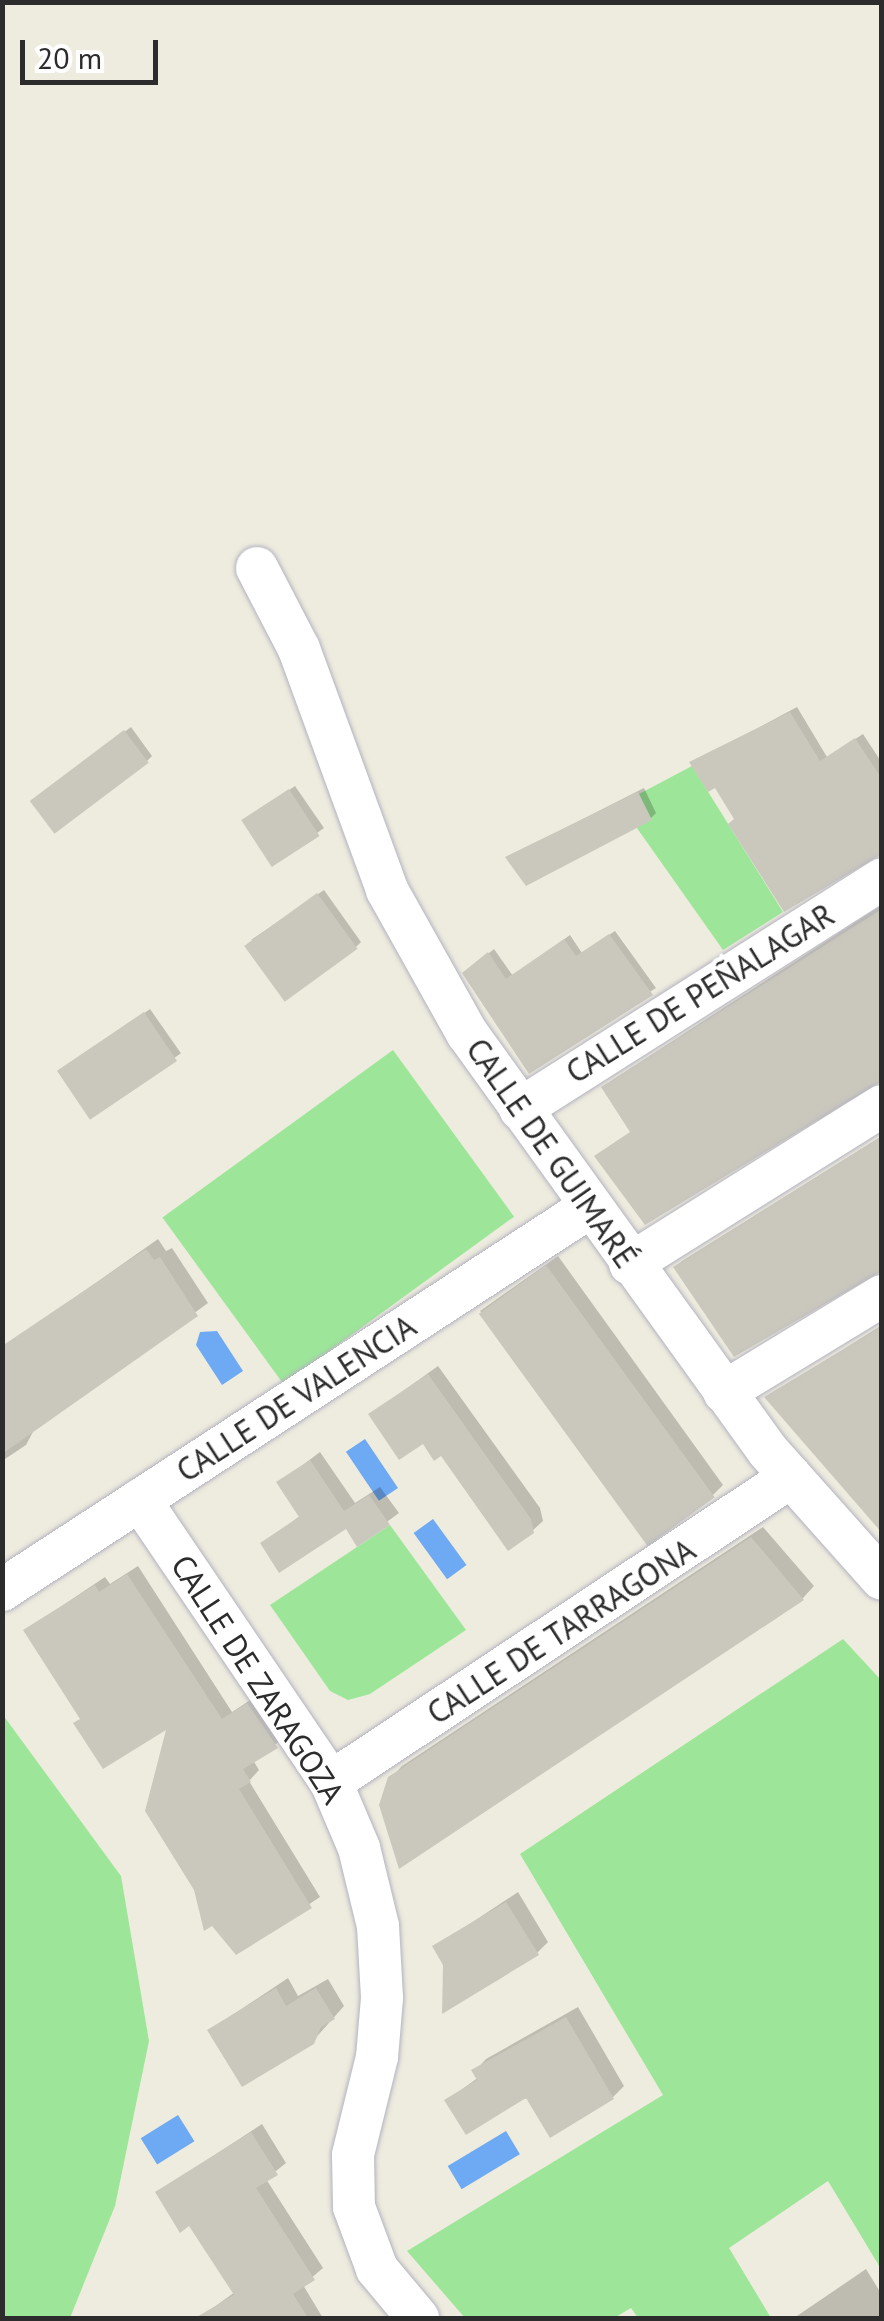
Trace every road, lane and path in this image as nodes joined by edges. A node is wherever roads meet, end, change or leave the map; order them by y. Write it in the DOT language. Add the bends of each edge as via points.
graph roads {
  1 [pos="257,568"];
  2 [pos="882,879"];
  3 [pos="882,1106"];
  4 [pos="520,1109"];
  5 [pos="590,1207"];
  6 [pos="630,1264"];
  7 [pos="882,1296"];
  8 [pos="724,1392"];
  9 [pos="791,1477"];
  10 [pos="140,1500"];
  11 [pos="877,1566"];
  12 [pos="2,1590"];
  13 [pos="331,1782"];
  14 [pos="418,2318"];
  1 -- 4 [label="street, CALLE DE GUIMARÉ" via="300,649 388,890 471,1040"];
  2 -- 4 [label="street, CALLE DE PEÑALAGAR"];
  3 -- 6 [label="street"];
  4 -- 5 [label="street, CALLE DE GUIMARÉ"];
  5 -- 6 [label="street, CALLE DE GUIMARÉ"];
  5 -- 10 [label="street, CALLE DE VALENCIA"];
  6 -- 8 [label="street, CALLE DE GUIMARÉ"];
  7 -- 8 [label="street"];
  8 -- 9 [label="street, CALLE DE GUIMARÉ"];
  9 -- 11 [label="street, CALLE DE GUIMARÉ"];
  9 -- 13 [label="street, CALLE DE TARRAGONA"];
  10 -- 12 [label="street, CALLE DE VALENCIA"];
  10 -- 13 [label="street, CALLE DE ZARAGOZA"];
  13 -- 14 [label="street, CALLE DE ZARAGOZA" via="365,1863 382,1966 376,2057 353,2155 354,2207 376,2269"];
}
